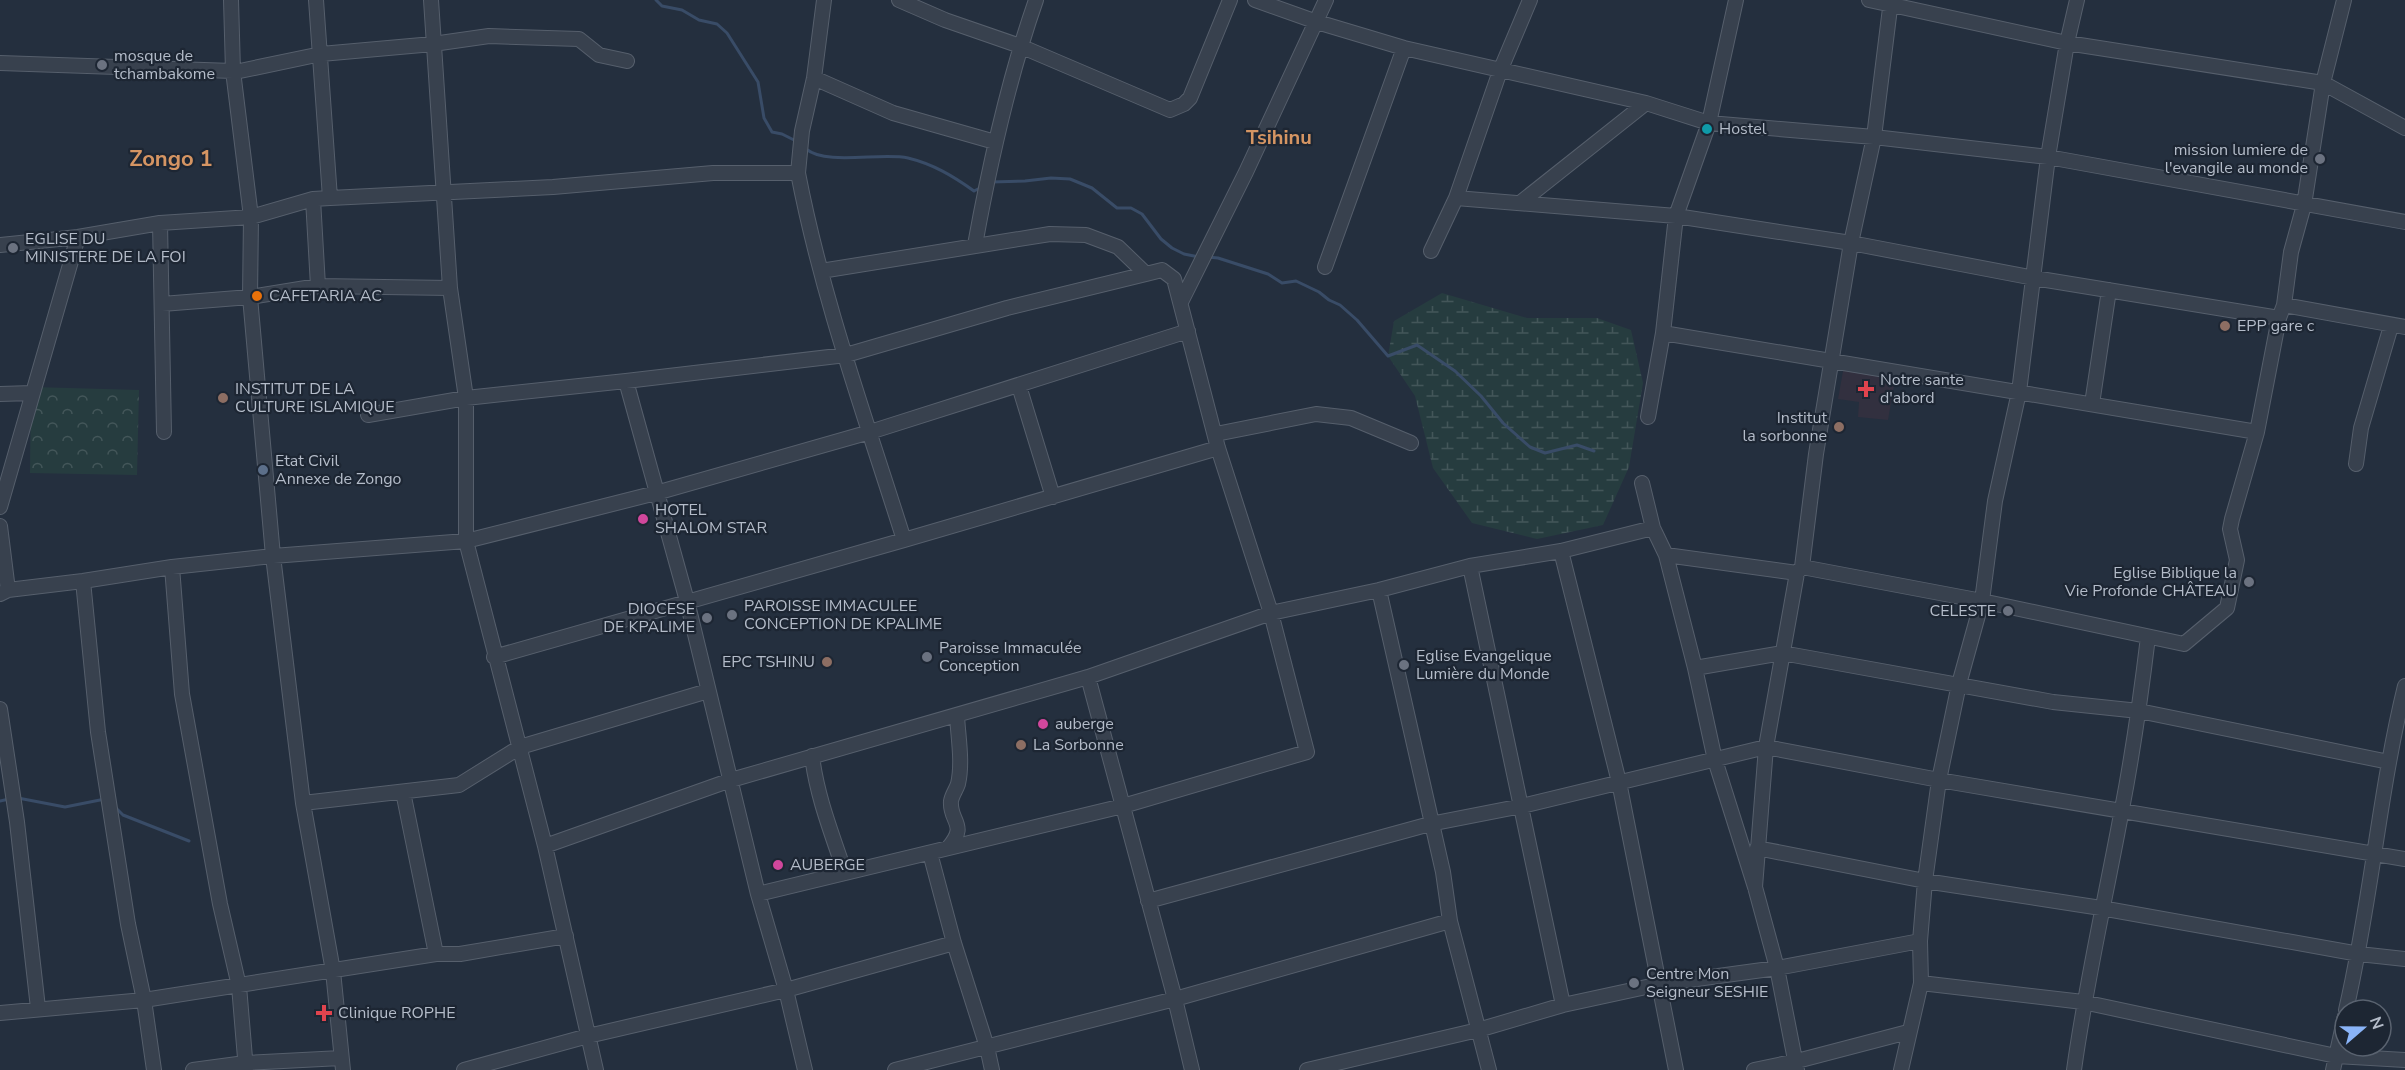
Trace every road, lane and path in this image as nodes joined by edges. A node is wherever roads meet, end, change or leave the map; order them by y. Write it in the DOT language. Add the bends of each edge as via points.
graph roads {
  1 [pos="231,0"];
  2 [pos="316,0"];
  3 [pos="431,0"];
  4 [pos="824,0"];
  5 [pos="899,0"];
  6 [pos="1036,0"];
  7 [pos="1230,0"];
  8 [pos="1255,0"];
  9 [pos="1326,0"];
  10 [pos="1530,0"];
  11 [pos="1736,0"];
  12 [pos="1869,0"];
  13 [pos="2078,0"];
  14 [pos="2344,0"];
  15 [pos="1890,2"];
  16 [pos="1317,22"];
  17 [pos="2067,43"];
  18 [pos="433,44"];
  19 [pos="1020,46"];
  20 [pos="1404,48"];
  21 [pos="321,54"];
  22 [pos="627,61"];
  23 [pos="0,63"];
  24 [pos="1500,71"];
  25 [pos="234,72"];
  26 [pos="814,78"];
  27 [pos="2323,83"];
  28 [pos="1646,103"];
  29 [pos="1709,123"];
  30 [pos="2405,128"];
  31 [pos="1874,137"];
  32 [pos="995,142"];
  33 [pos="2048,157"];
  34 [pos="798,173"];
  35 [pos="445,193"];
  36 [pos="330,198"];
  37 [pos="1456,198"];
  38 [pos="313,200"];
  39 [pos="1520,203"];
  40 [pos="2304,205"];
  41 [pos="1676,216"];
  42 [pos="251,217"];
  43 [pos="2405,222"];
  44 [pos="160,223"];
  45 [pos="78,237"];
  46 [pos="1851,243"];
  47 [pos="0,245"];
  48 [pos="975,245"];
  49 [pos="1431,251"];
  50 [pos="1325,267"];
  51 [pos="821,271"];
  52 [pos="1146,274"];
  53 [pos="2034,278"];
  54 [pos="318,286"];
  55 [pos="450,288"];
  56 [pos="2109,290"];
  57 [pos="250,297"];
  58 [pos="1181,302"];
  59 [pos="162,304"];
  60 [pos="2282,312"];
  61 [pos="2398,326"];
  62 [pos="1188,331"];
  63 [pos="1663,333"];
  64 [pos="846,355"];
  65 [pos="1833,361"];
  66 [pos="626,381"];
  67 [pos="1019,386"];
  68 [pos="2019,392"];
  69 [pos="32,393"];
  70 [pos="0,394"];
  71 [pos="466,398"];
  72 [pos="2092,405"];
  73 [pos="368,415"];
  74 [pos="1648,417"];
  75 [pos="164,432"];
  76 [pos="870,432"];
  77 [pos="2258,432"];
  78 [pos="1217,441"];
  79 [pos="1411,443"];
  80 [pos="2356,464"];
  81 [pos="1642,483"];
  82 [pos="656,493"];
  83 [pos="1053,497"];
  84 [pos="0,507"];
  85 [pos="0,526"];
  86 [pos="1653,528"];
  87 [pos="904,540"];
  88 [pos="466,541"];
  89 [pos="1560,551"];
  90 [pos="1666,555"];
  91 [pos="273,556"];
  92 [pos="1470,566"];
  93 [pos="172,567"];
  94 [pos="1799,570"];
  95 [pos="83,581"];
  96 [pos="1379,590"];
  97 [pos="4,592"];
  98 [pos="687,601"];
  99 [pos="1982,601"];
  100 [pos="1271,613"];
  101 [pos="2148,637"];
  102 [pos="1782,653"];
  103 [pos="494,657"];
  104 [pos="1695,668"];
  105 [pos="1088,677"];
  106 [pos="1959,684"];
  107 [pos="2405,686"];
  108 [pos="708,691"];
  109 [pos="0,709"];
  110 [pos="2139,711"];
  111 [pos="957,715"];
  112 [pos="520,747"];
  113 [pos="1766,747"];
  114 [pos="812,756"];
  115 [pos="1715,760"];
  116 [pos="2389,762"];
  117 [pos="731,780"];
  118 [pos="1939,780"];
  119 [pos="1619,782"];
  120 [pos="403,792"];
  121 [pos="303,803"];
  122 [pos="1124,806"];
  123 [pos="1522,806"];
  124 [pos="2122,810"];
  125 [pos="1430,825"];
  126 [pos="545,846"];
  127 [pos="948,848"];
  128 [pos="1756,848"];
  129 [pos="930,853"];
  130 [pos="2376,855"];
  131 [pos="2405,859"];
  132 [pos="845,873"];
  133 [pos="1926,881"];
  134 [pos="1755,887"];
  135 [pos="758,894"];
  136 [pos="1148,901"];
  137 [pos="2101,909"];
  138 [pos="1450,921"];
  139 [pos="566,936"];
  140 [pos="1920,940"];
  141 [pos="954,943"];
  142 [pos="436,954"];
  143 [pos="2359,954"];
  144 [pos="2405,959"];
  145 [pos="1777,968"];
  146 [pos="333,971"];
  147 [pos="1920,983"];
  148 [pos="1660,984"];
  149 [pos="239,986"];
  150 [pos="786,990"];
  151 [pos="2349,998"];
  152 [pos="1175,999"];
  153 [pos="144,1000"];
  154 [pos="2083,1002"];
  155 [pos="1563,1005"];
  156 [pos="38,1008"];
  157 [pos="0,1012"];
  158 [pos="1478,1030"];
  159 [pos="1908,1032"];
  160 [pos="588,1036"];
  161 [pos="987,1047"];
  162 [pos="2405,1060"];
  163 [pos="2334,1063"];
  164 [pos="342,1064"];
  165 [pos="1797,1066"];
  166 [pos="246,1067"];
  167 [pos="154,1070"];
  168 [pos="193,1070"];
  169 [pos="464,1070"];
  170 [pos="596,1070"];
  171 [pos="805,1070"];
  172 [pos="895,1070"];
  173 [pos="993,1070"];
  174 [pos="1192,1070"];
  175 [pos="1307,1070"];
  176 [pos="1489,1070"];
  177 [pos="1676,1070"];
  178 [pos="1754,1070"];
  179 [pos="1900,1070"];
  180 [pos="2074,1070"];
  1 -- 25 [label="street"];
  2 -- 21 [label="street"];
  3 -- 18 [label="street"];
  4 -- 26 [label="street"];
  5 -- 19 [label="street"];
  6 -- 19 [label="street"];
  7 -- 19 [label="street" via="1190,98 1170,110"];
  8 -- 16 [label="street"];
  9 -- 16 [label="street"];
  10 -- 24 [label="street"];
  11 -- 29 [label="street"];
  12 -- 15 [label="street"];
  13 -- 17 [label="street"];
  14 -- 27 [label="street"];
  15 -- 17 [label="street"];
  15 -- 31 [label="street"];
  16 -- 20 [label="street"];
  16 -- 58 [label="street"];
  17 -- 27 [label="street"];
  17 -- 33 [label="street"];
  18 -- 21 [label="street"];
  18 -- 22 [label="street" via="489,36 579,39 599,55"];
  18 -- 35 [label="street"];
  19 -- 32 [label="street"];
  20 -- 24 [label="street"];
  20 -- 50 [label="street"];
  21 -- 25 [label="street"];
  21 -- 36 [label="street"];
  23 -- 25 [label="street"];
  24 -- 28 [label="street"];
  24 -- 37 [label="street"];
  25 -- 42 [label="street"];
  26 -- 32 [label="street" via="893,113"];
  26 -- 34 [label="street" via="802,131"];
  27 -- 30 [label="street"];
  27 -- 40 [label="street"];
  28 -- 29 [label="street"];
  28 -- 39 [label="street"];
  29 -- 31 [label="street"];
  29 -- 41 [label="street"];
  31 -- 33 [label="street"];
  31 -- 46 [label="street"];
  32 -- 48 [label="street"];
  33 -- 40 [label="street"];
  33 -- 53 [label="street"];
  34 -- 35 [label="street" via="713,173"];
  34 -- 51 [label="street"];
  35 -- 36 [label="street"];
  35 -- 55 [label="street"];
  36 -- 38 [label="street"];
  37 -- 39 [label="street"];
  37 -- 49 [label="street"];
  38 -- 42 [label="street"];
  38 -- 54 [label="street"];
  39 -- 41 [label="street"];
  40 -- 43 [label="street"];
  40 -- 60 [label="street" via="2291,252"];
  41 -- 46 [label="street"];
  41 -- 63 [label="street"];
  42 -- 44 [label="street"];
  42 -- 57 [label="street"];
  44 -- 45 [label="street"];
  44 -- 59 [label="street"];
  45 -- 47 [label="street"];
  45 -- 69 [label="street"];
  46 -- 53 [label="street"];
  46 -- 65 [label="street"];
  48 -- 51 [label="street"];
  48 -- 52 [label="street" via="1050,234 1086,235 1118,247"];
  51 -- 64 [label="street"];
  52 -- 58 [label="street" via="1162,270 1169,273"];
  52 -- 64 [label="street" via="1007,308"];
  53 -- 56 [label="street"];
  53 -- 68 [label="street"];
  54 -- 55 [label="street"];
  54 -- 57 [label="street"];
  55 -- 71 [label="street"];
  56 -- 60 [label="street"];
  56 -- 72 [label="street"];
  57 -- 59 [label="street"];
  57 -- 91 [label="street"];
  58 -- 62 [label="street"];
  59 -- 75 [label="street"];
  60 -- 61 [label="street"];
  60 -- 77 [label="street"];
  61 -- 80 [label="street" via="2361,428"];
  62 -- 67 [label="street"];
  62 -- 78 [label="street"];
  63 -- 65 [label="street"];
  63 -- 74 [label="street"];
  64 -- 66 [label="street"];
  64 -- 76 [label="street"];
  65 -- 68 [label="street"];
  65 -- 94 [label="street"];
  66 -- 71 [label="street"];
  66 -- 82 [label="street"];
  67 -- 76 [label="street"];
  67 -- 83 [label="street"];
  68 -- 72 [label="street"];
  68 -- 99 [label="street" via="1995,501"];
  69 -- 70 [label="street"];
  69 -- 84 [label="street"];
  71 -- 73 [label="street"];
  71 -- 88 [label="street"];
  72 -- 77 [label="street"];
  76 -- 82 [label="street"];
  76 -- 87 [label="street"];
  77 -- 101 [label="street" via="2230,529 2237,560 2227,609 2184,644"];
  78 -- 79 [label="street" via="1316,414 1351,418"];
  78 -- 83 [label="street"];
  78 -- 100 [label="street"];
  81 -- 86 [label="street"];
  82 -- 88 [label="street"];
  82 -- 98 [label="street"];
  83 -- 87 [label="street"];
  85 -- 97 [label="street"];
  86 -- 89 [label="street"];
  86 -- 90 [label="street"];
  87 -- 98 [label="street"];
  88 -- 91 [label="street"];
  88 -- 103 [label="street"];
  89 -- 92 [label="street"];
  89 -- 119 [label="street"];
  90 -- 94 [label="street"];
  90 -- 104 [label="street"];
  91 -- 93 [label="street"];
  91 -- 121 [label="street"];
  92 -- 96 [label="street"];
  92 -- 123 [label="street"];
  93 -- 95 [label="street"];
  93 -- 149 [label="street" via="182,694"];
  94 -- 99 [label="street"];
  94 -- 102 [label="street"];
  95 -- 97 [label="street"];
  95 -- 153 [label="street" via="98,732"];
  96 -- 100 [label="street"];
  96 -- 125 [label="street"];
  98 -- 103 [label="street"];
  98 -- 108 [label="street"];
  99 -- 101 [label="street"];
  99 -- 106 [label="street"];
  100 -- 105 [label="street"];
  100 -- 122 [label="street" via="1307,752"];
  101 -- 110 [label="street"];
  102 -- 104 [label="street"];
  102 -- 106 [label="street"];
  102 -- 113 [label="street"];
  103 -- 112 [label="street"];
  104 -- 115 [label="street"];
  105 -- 111 [label="street"];
  105 -- 122 [label="street"];
  106 -- 110 [label="street" via="2053,702"];
  106 -- 118 [label="street"];
  107 -- 116 [label="street"];
  108 -- 112 [label="street"];
  108 -- 117 [label="street"];
  109 -- 156 [label="street"];
  110 -- 116 [label="street"];
  110 -- 124 [label="street"];
  111 -- 114 [label="street"];
  111 -- 127 [label="street" via="960,765 958,786 951,801 958,830"];
  112 -- 120 [label="street" via="459,785"];
  112 -- 126 [label="street"];
  113 -- 115 [label="street"];
  113 -- 118 [label="street"];
  113 -- 128 [label="street"];
  114 -- 117 [label="street"];
  114 -- 132 [label="street" via="828,827"];
  115 -- 119 [label="street"];
  115 -- 134 [label="street"];
  116 -- 130 [label="street"];
  117 -- 126 [label="street"];
  117 -- 135 [label="street"];
  118 -- 124 [label="street"];
  118 -- 133 [label="street"];
  119 -- 123 [label="street"];
  119 -- 148 [label="street"];
  120 -- 121 [label="street"];
  120 -- 142 [label="street"];
  121 -- 146 [label="street"];
  122 -- 127 [label="street"];
  122 -- 136 [label="street"];
  123 -- 125 [label="street"];
  123 -- 155 [label="street"];
  124 -- 130 [label="street"];
  124 -- 137 [label="street"];
  125 -- 136 [label="street"];
  125 -- 138 [label="street" via="1443,872"];
  126 -- 139 [label="street"];
  127 -- 129 [label="street"];
  128 -- 133 [label="street"];
  128 -- 134 [label="street"];
  129 -- 132 [label="street"];
  129 -- 141 [label="street"];
  130 -- 131 [label="street"];
  130 -- 143 [label="street"];
  132 -- 135 [label="street"];
  133 -- 137 [label="street"];
  133 -- 140 [label="street"];
  134 -- 145 [label="street"];
  135 -- 150 [label="street"];
  136 -- 152 [label="street"];
  137 -- 143 [label="street"];
  137 -- 154 [label="street"];
  138 -- 152 [label="street"];
  138 -- 158 [label="street"];
  139 -- 142 [label="street" via="460,954"];
  139 -- 160 [label="street"];
  140 -- 145 [label="street"];
  140 -- 147 [label="street"];
  141 -- 150 [label="street"];
  141 -- 161 [label="street"];
  142 -- 146 [label="street"];
  143 -- 144 [label="street"];
  143 -- 151 [label="street"];
  145 -- 148 [label="street"];
  145 -- 165 [label="street"];
  146 -- 149 [label="street"];
  146 -- 164 [label="street"];
  147 -- 154 [label="street"];
  147 -- 159 [label="street"];
  148 -- 155 [label="street"];
  148 -- 177 [label="street"];
  149 -- 153 [label="street"];
  149 -- 166 [label="street"];
  150 -- 160 [label="street"];
  150 -- 171 [label="street"];
  152 -- 161 [label="street"];
  152 -- 174 [label="street"];
  153 -- 156 [label="street"];
  153 -- 167 [label="street"];
  154 -- 163 [label="street"];
  154 -- 180 [label="street"];
  155 -- 158 [label="street"];
  156 -- 157 [label="street"];
  158 -- 175 [label="street"];
  158 -- 176 [label="street"];
  159 -- 165 [label="street"];
  159 -- 179 [label="street"];
  160 -- 169 [label="street"];
  160 -- 170 [label="street"];
  161 -- 172 [label="street"];
  161 -- 173 [label="street"];
  162 -- 163 [label="street"];
  164 -- 166 [label="street"];
  165 -- 178 [label="street"];
  166 -- 168 [label="street"];
}
